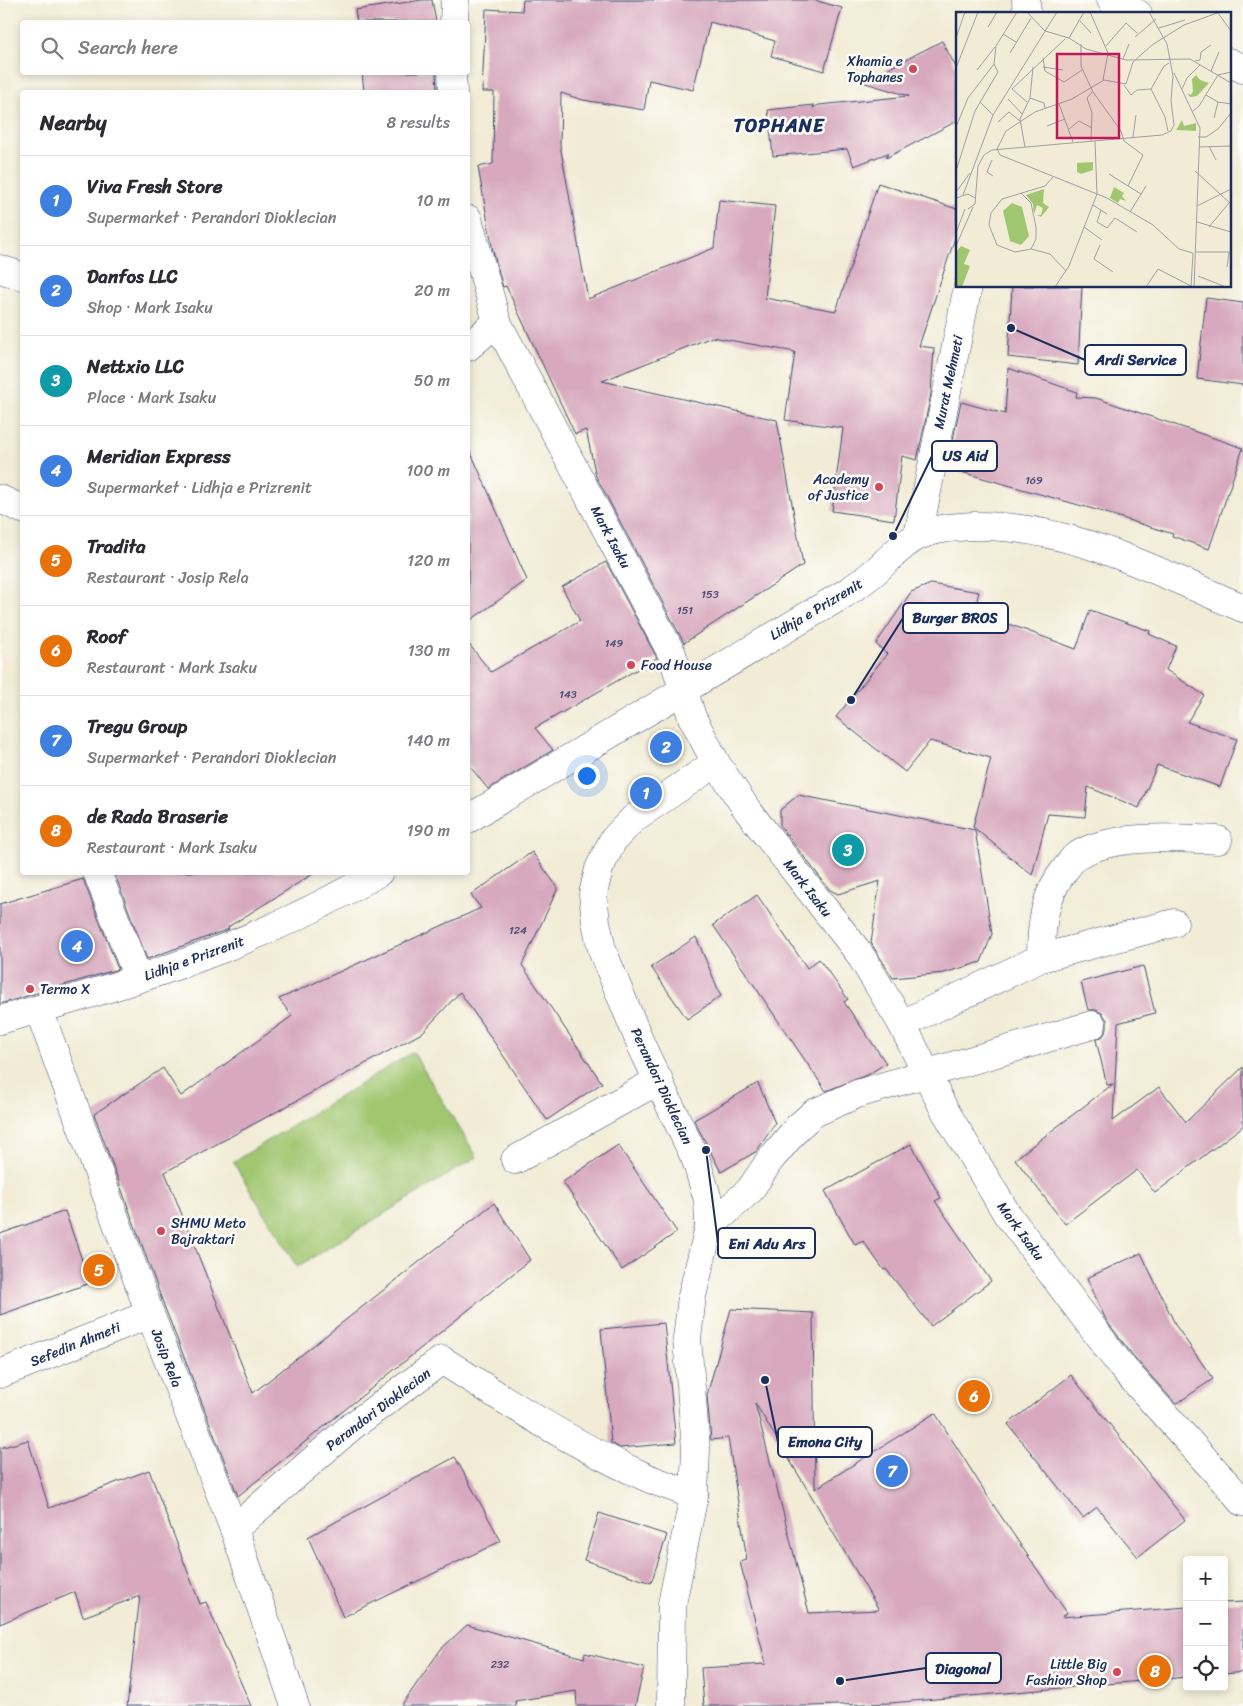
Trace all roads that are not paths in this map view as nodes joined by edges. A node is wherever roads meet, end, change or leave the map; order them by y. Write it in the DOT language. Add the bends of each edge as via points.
graph roads {
  1 [pos="454,0"];
  2 [pos="1111,0"];
  3 [pos="1134,12"];
  4 [pos="454,20"];
  5 [pos="1230,62"];
  6 [pos="1243,69"];
  7 [pos="452,75"];
  8 [pos="453,90"];
  9 [pos="470,226"];
  10 [pos="0,269"];
  11 [pos="20,275"];
  12 [pos="968,288"];
  13 [pos="497,322"];
  14 [pos="470,345"];
  15 [pos="0,499"];
  16 [pos="20,507"];
  17 [pos="918,536"];
  18 [pos="1243,608"];
  19 [pos="683,688"];
  20 [pos="716,763"];
  21 [pos="470,818"];
  22 [pos="1218,840"];
  23 [pos="98,875"];
  24 [pos="373,875"];
  25 [pos="1174,923"];
  26 [pos="1041,958"];
  27 [pos="138,978"];
  28 [pos="39,1010"];
  29 [pos="0,1020"];
  30 [pos="902,1024"];
  31 [pos="1092,1025"];
  32 [pos="926,1073"];
  33 [pos="659,1080"];
  34 [pos="515,1160"];
  35 [pos="709,1228"];
  36 [pos="150,1314"];
  37 [pos="0,1374"];
  38 [pos="694,1495"];
  39 [pos="1243,1502"];
  40 [pos="234,1529"];
  41 [pos="295,1706"];
  42 [pos="671,1706"];
  1 -- 4 [label="street"];
  2 -- 3 [label="street"];
  5 -- 6 [label="street"];
  7 -- 8 [label="street"];
  9 -- 13 [label="street, Mark Isaku"];
  10 -- 11 [label="street"];
  12 -- 17 [label="street, Murat Mehmeti"];
  13 -- 14 [label="street"];
  13 -- 19 [label="street, Mark Isaku" via="663,636"];
  15 -- 16 [label="street"];
  17 -- 18 [label="street, Lidhja e Prizrenit" via="943,528 975,526 1048,533 1089,544"];
  17 -- 19 [label="street, Lidhja e Prizrenit" via="844,594"];
  19 -- 20 [label="street, Mark Isaku" via="692,717"];
  19 -- 21 [label="street, Lidhja e Prizrenit"];
  20 -- 30 [label="street, Mark Isaku" via="748,811 860,953"];
  20 -- 33 [label="street, Perandori Dioklecian" via="634,818 613,840 599,868 593,894 602,950"];
  22 -- 26 [label="street" via="1154,838 1110,843 1075,857 1054,883 1045,908"];
  23 -- 27 [label="street"];
  24 -- 27 [label="street, Lidhja e Prizrenit" via="290,920 233,945"];
  25 -- 26 [label="street"];
  26 -- 30 [label="street"];
  27 -- 28 [label="street, Lidhja e Prizrenit"];
  28 -- 29 [label="street, Lidhja e Prizrenit"];
  28 -- 36 [label="street, Josip Rela"];
  30 -- 32 [label="street, Mark Isaku"];
  31 -- 32 [label="street"];
  32 -- 35 [label="street" via="857,1094 814,1113 770,1160 750,1190"];
  32 -- 39 [label="street, Mark Isaku" via="944,1110 1007,1214 1122,1367"];
  33 -- 34 [label="street"];
  33 -- 35 [label="street, Perandori Dioklecian" via="696,1160 708,1200"];
  35 -- 38 [label="street, Perandori Dioklecian" via="692,1296 687,1339 696,1449"];
  36 -- 37 [label="street, Sefedin Ahmeti"];
  36 -- 40 [label="street, Josip Rela"];
  38 -- 40 [label="street, Perandori Dioklecian" via="639,1474 590,1450 442,1360 351,1427"];
  38 -- 42 [label="street, Perandori Dioklecian" via="672,1604"];
  40 -- 41 [label="street, Josip Rela"];
}
